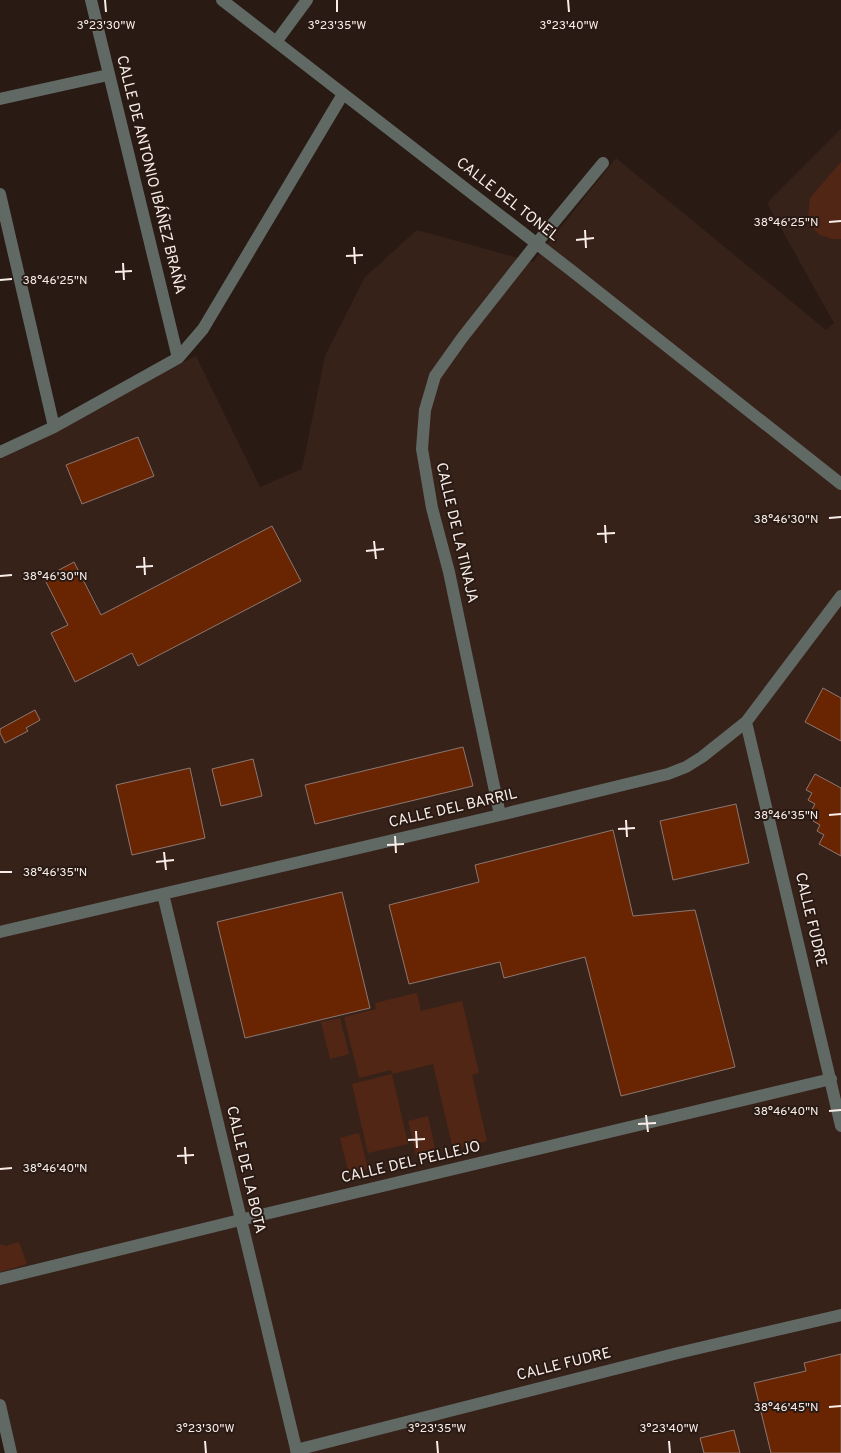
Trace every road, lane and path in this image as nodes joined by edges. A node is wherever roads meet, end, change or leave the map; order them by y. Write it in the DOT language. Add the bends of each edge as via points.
graph roads {
  1 [pos="91,0"];
  2 [pos="222,0"];
  3 [pos="307,0"];
  4 [pos="276,42"];
  5 [pos="108,74"];
  6 [pos="343,94"];
  7 [pos="0,99"];
  8 [pos="602,163"];
  9 [pos="0,194"];
  10 [pos="536,244"];
  11 [pos="178,358"];
  12 [pos="54,426"];
  13 [pos="0,452"];
  14 [pos="841,484"];
  15 [pos="841,596"];
  16 [pos="746,722"];
  17 [pos="500,815"];
  18 [pos="163,894"];
  19 [pos="0,932"];
  20 [pos="831,1079"];
  21 [pos="841,1126"];
  22 [pos="240,1220"];
  23 [pos="0,1279"];
  24 [pos="841,1315"];
  25 [pos="0,1405"];
  26 [pos="296,1451"];
  27 [pos="11,1453"];
  1 -- 5 [label="street, CALLE DE ANTONIO IBÁÑEZ BRAÑA"];
  2 -- 4 [label="street, CALLE DEL TONEL"];
  3 -- 4 [label="street"];
  4 -- 6 [label="street, CALLE DEL TONEL"];
  5 -- 7 [label="street"];
  5 -- 11 [label="street, CALLE DE ANTONIO IBÁÑEZ BRAÑA"];
  6 -- 10 [label="street, CALLE DEL TONEL"];
  6 -- 11 [label="street" via="203,329"];
  8 -- 10 [label="street, CALLE DE LA TINAJA"];
  9 -- 12 [label="street"];
  10 -- 14 [label="street, CALLE DEL TONEL"];
  10 -- 17 [label="street, CALLE DE LA TINAJA" via="435,376 425,410 422,449 432,508 449,572"];
  11 -- 12 [label="street"];
  12 -- 13 [label="street"];
  15 -- 16 [label="street, CALLE DEL BARRIL"];
  16 -- 17 [label="street, CALLE DEL BARRIL" via="702,757 668,774"];
  16 -- 20 [label="street, CALLE FUDRE"];
  17 -- 18 [label="street, CALLE DEL BARRIL"];
  18 -- 19 [label="street, CALLE DEL BARRIL"];
  18 -- 22 [label="street, CALLE DE LA BOTA"];
  20 -- 21 [label="street, CALLE FUDRE"];
  20 -- 22 [label="street, CALLE DEL PELLEJO"];
  22 -- 23 [label="street, CALLE DEL PELLEJO"];
  22 -- 26 [label="street, CALLE DE LA BOTA"];
  24 -- 26 [label="street, CALLE FUDRE" via="678,1353"];
  25 -- 27 [label="street"];
}
